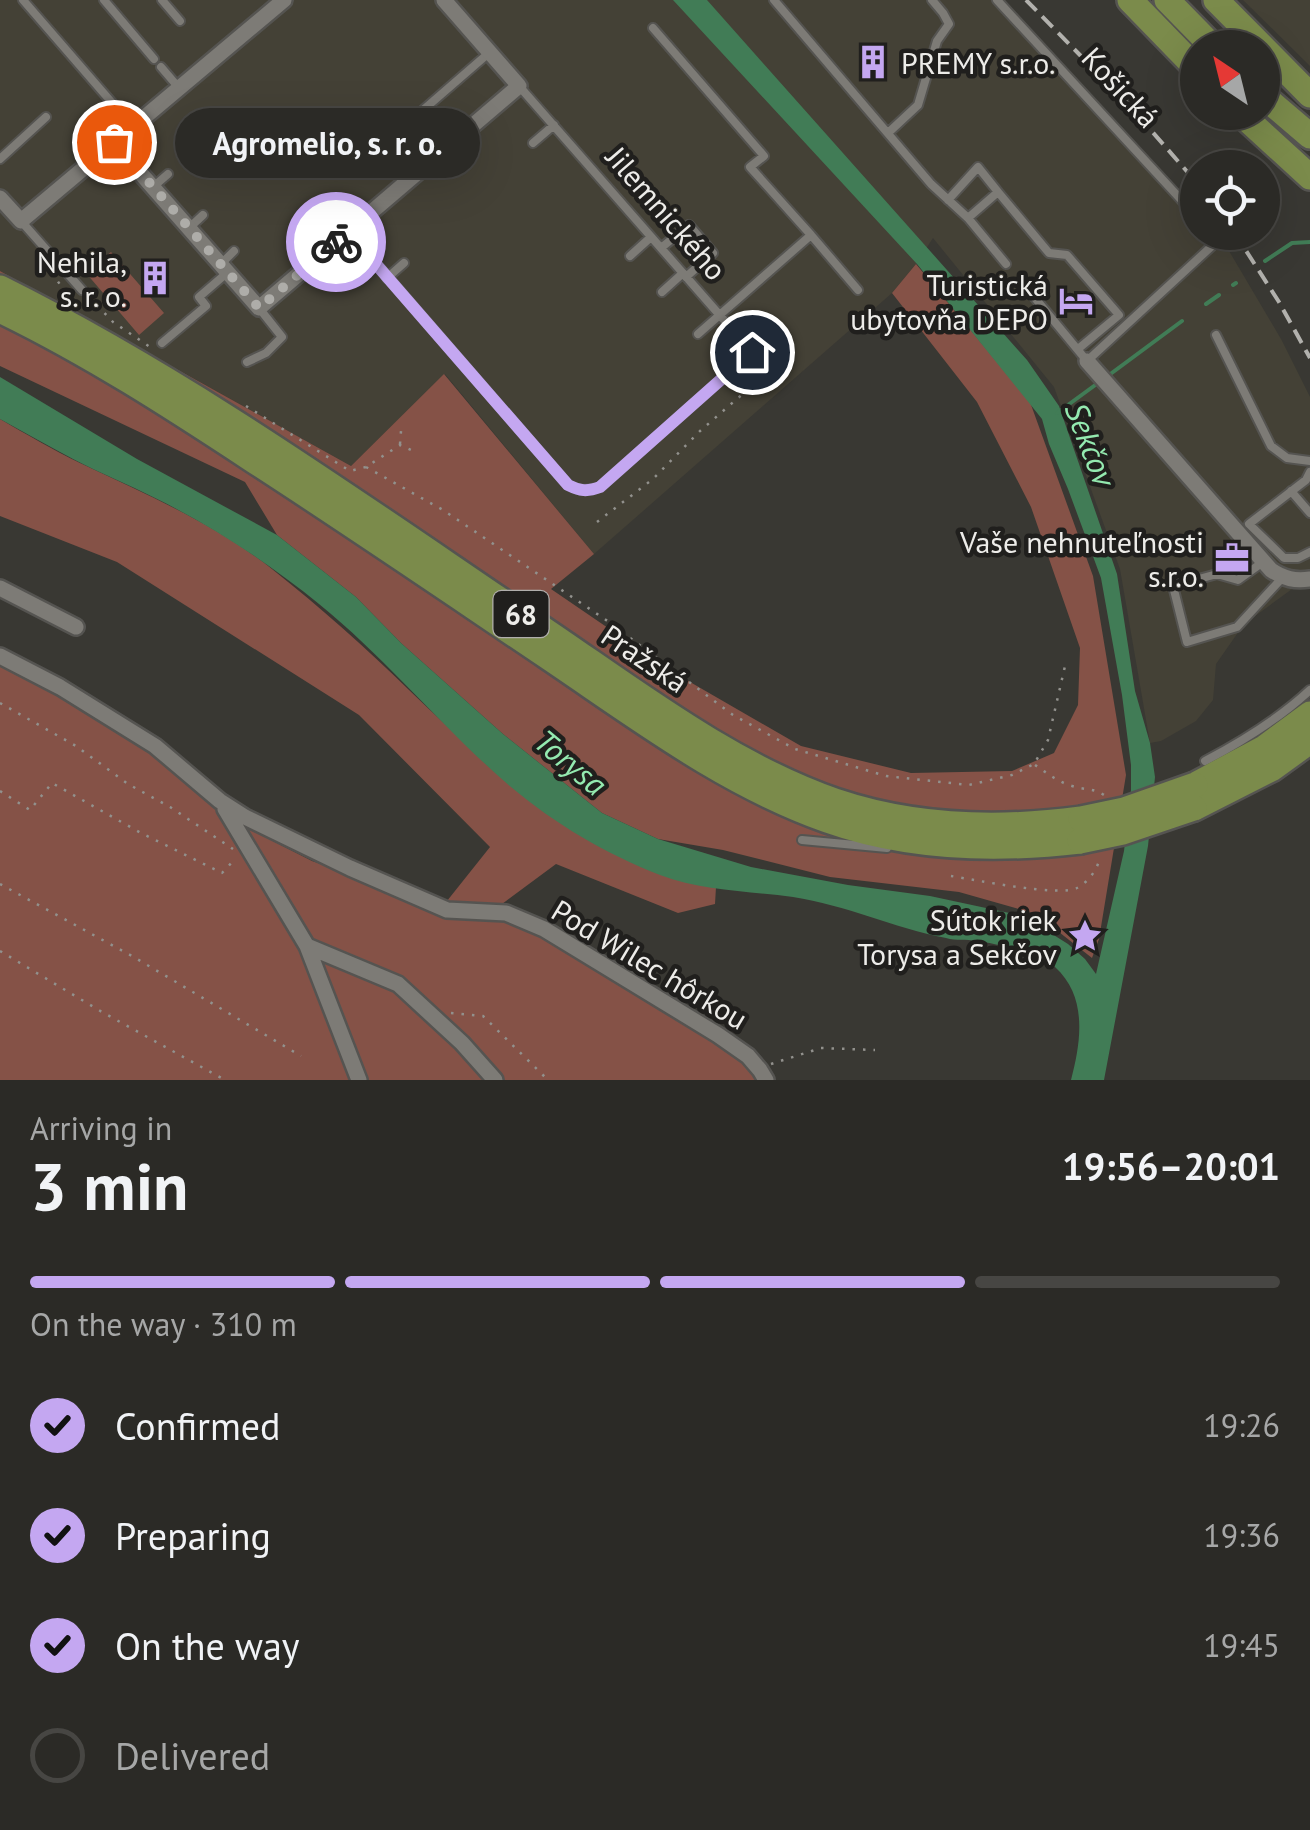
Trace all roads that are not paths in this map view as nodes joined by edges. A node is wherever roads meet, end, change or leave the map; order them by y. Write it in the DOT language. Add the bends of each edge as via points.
graph roads {
  1 [pos="23,0"];
  2 [pos="104,0"];
  3 [pos="162,0"];
  4 [pos="284,0"];
  5 [pos="444,0"];
  6 [pos="774,0"];
  7 [pos="932,0"];
  8 [pos="998,0"];
  9 [pos="1130,0"];
  10 [pos="1148,0"];
  11 [pos="1167,0"];
  12 [pos="1216,0"];
  13 [pos="180,22"];
  14 [pos="653,28"];
  15 [pos="1196,30"];
  16 [pos="1180,32"];
  17 [pos="1180,51"];
  18 [pos="490,52"];
  19 [pos="519,86"];
  20 [pos="178,88"];
  21 [pos="1310,95"];
  22 [pos="1280,110"];
  23 [pos="46,117"];
  24 [pos="415,117"];
  25 [pos="554,126"];
  26 [pos="133,127"];
  27 [pos="1260,130"];
  28 [pos="1276,130"];
  29 [pos="888,132"];
  30 [pos="1310,136"];
  31 [pos="114,142"];
  32 [pos="533,143"];
  33 [pos="0,160"];
  34 [pos="1307,170"];
  35 [pos="168,174"];
  36 [pos="153,187"];
  37 [pos="998,192"];
  38 [pos="1180,198"];
  39 [pos="320,200"];
  40 [pos="948,200"];
  41 [pos="3,206"];
  42 [pos="203,215"];
  43 [pos="968,218"];
  44 [pos="21,221"];
  45 [pos="302,223"];
  46 [pos="189,228"];
  47 [pos="348,232"];
  48 [pos="811,235"];
  49 [pos="651,237"];
  50 [pos="661,248"];
  51 [pos="327,250"];
  52 [pos="1208,250"];
  53 [pos="234,252"];
  54 [pos="630,256"];
  55 [pos="404,263"];
  56 [pos="1006,264"];
  57 [pos="224,268"];
  58 [pos="684,275"];
  59 [pos="387,278"];
  60 [pos="0,288"];
  61 [pos="82,290"];
  62 [pos="858,290"];
  63 [pos="662,292"];
  64 [pos="1030,292"];
  65 [pos="259,308"];
  66 [pos="0,310"];
  67 [pos="720,315"];
  68 [pos="698,334"];
  69 [pos="1216,335"];
  70 [pos="159,347"];
  71 [pos="248,362"];
  72 [pos="1093,367"];
  73 [pos="1310,461"];
  74 [pos="1310,472"];
  75 [pos="1291,491"];
  76 [pos="1310,513"];
  77 [pos="361,519"];
  78 [pos="1310,552"];
  79 [pos="1264,562"];
  80 [pos="1282,578"];
  81 [pos="1310,579"];
  82 [pos="0,588"];
  83 [pos="475,596"];
  84 [pos="76,627"];
  85 [pos="0,656"];
  86 [pos="1310,690"];
  87 [pos="1310,714"];
  88 [pos="1310,741"];
  89 [pos="1205,760"];
  90 [pos="1194,797"];
  91 [pos="220,801"];
  92 [pos="1081,830"];
  93 [pos="802,840"];
  94 [pos="934,844"];
  95 [pos="307,946"];
  96 [pos="763,1075"];
  97 [pos="359,1080"];
  98 [pos="495,1080"];
  1 -- 26 [label="lane"];
  2 -- 20 [label="lane"];
  3 -- 13 [label="lane"];
  4 -- 20 [label="street"];
  5 -- 18 [label="street, Jilemnického"];
  6 -- 29 [label="lane"];
  7 -- 29 [label="lane" via="950,24 937,41 918,105"];
  8 -- 38 [label="lane, Košická"];
  9 -- 17 [label="main road"];
  10 -- 16 [label="main road"];
  11 -- 15 [label="main road"];
  12 -- 21 [label="main road"];
  14 -- 48 [label="lane" via="764,156 750,166"];
  18 -- 19 [label="street, Jilemnického"];
  18 -- 24 [label="lane"];
  19 -- 25 [label="lane, Jilemnického"];
  19 -- 47 [label="street"];
  20 -- 26 [label="street"];
  22 -- 30 [label="main road"];
  23 -- 33 [label="lane"];
  25 -- 32 [label="lane"];
  25 -- 49 [label="lane, Jilemnického"];
  26 -- 31 [label="street"];
  27 -- 34 [label="main road"];
  28 -- 34 [label="main road"];
  29 -- 40 [label="lane"];
  31 -- 36 [label="street"];
  31 -- 44 [label="street"];
  35 -- 36 [label="lane"];
  36 -- 46 [label="street"];
  37 -- 40 [label="lane" via="976,164"];
  37 -- 43 [label="lane"];
  37 -- 72 [label="lane" via="1049,253 1067,255 1119,315"];
  39 -- 47 [label="lane"];
  40 -- 43 [label="lane"];
  41 -- 44 [label="street"];
  42 -- 46 [label="lane"];
  43 -- 56 [label="lane"];
  44 -- 61 [label="lane"];
  45 -- 51 [label="lane"];
  46 -- 57 [label="street"];
  47 -- 51 [label="street"];
  47 -- 59 [label="lane"];
  48 -- 62 [label="lane"];
  48 -- 67 [label="lane"];
  49 -- 50 [label="lane, Jilemnického"];
  49 -- 54 [label="lane"];
  50 -- 58 [label="lane, Jilemnického"];
  50 -- 58 [label="lane" via="689,225 713,253"];
  51 -- 65 [label="street"];
  52 -- 72 [label="lane"];
  53 -- 57 [label="lane"];
  55 -- 59 [label="lane"];
  57 -- 65 [label="street"];
  57 -- 70 [label="lane" via="199,297 206,306"];
  58 -- 63 [label="lane"];
  58 -- 67 [label="lane, Jilemnického"];
  59 -- 67 [label="lane, Jilemnického" via="579,490 600,487 752,352"];
  60 -- 77 [label="main road, Pražská / 68" via="190,394"];
  64 -- 72 [label="lane"];
  65 -- 71 [label="lane" via="282,337"];
  66 -- 77 [label="main road, Pražská / 68"];
  67 -- 68 [label="lane"];
  69 -- 73 [label="lane" via="1271,446 1287,458"];
  72 -- 79 [label="street"];
  74 -- 75 [label="lane"];
  75 -- 76 [label="lane"];
  75 -- 78 [label="lane" via="1249,524 1284,558"];
  77 -- 83 [label="main road, Pražská / 68"];
  79 -- 80 [label="street"];
  79 -- 80 [label="lane" via="1238,580 1218,574 1172,586 1187,642 1237,628"];
  80 -- 81 [label="street"];
  82 -- 84 [label="street"];
  83 -- 92 [label="main road, Pražská / 68" via="733,754 823,796 952,825"];
  83 -- 94 [label="main road, Pražská / 68" via="664,735 750,787 828,821"];
  85 -- 91 [label="street, Pod Wilec hôrkou" via="155,746"];
  86 -- 89 [label="lane"];
  87 -- 90 [label="main road, Pražská / 68"];
  88 -- 90 [label="main road, Pražská / 68" via="1272,768"];
  90 -- 92 [label="main road, Pražská / 68, bridge" via="1123,832"];
  91 -- 95 [label="street, Pod Wilec hôrkou"];
  91 -- 96 [label="street, Pod Wilec hôrkou" via="447,910 506,914 544,929 718,1035"];
  92 -- 94 [label="main road, Pražská / 68" via="997,848"];
  93 -- 94 [label="lane" via="903,850"];
  95 -- 97 [label="street, Pod Wilec hôrkou"];
  95 -- 98 [label="street" via="398,984"];
}
